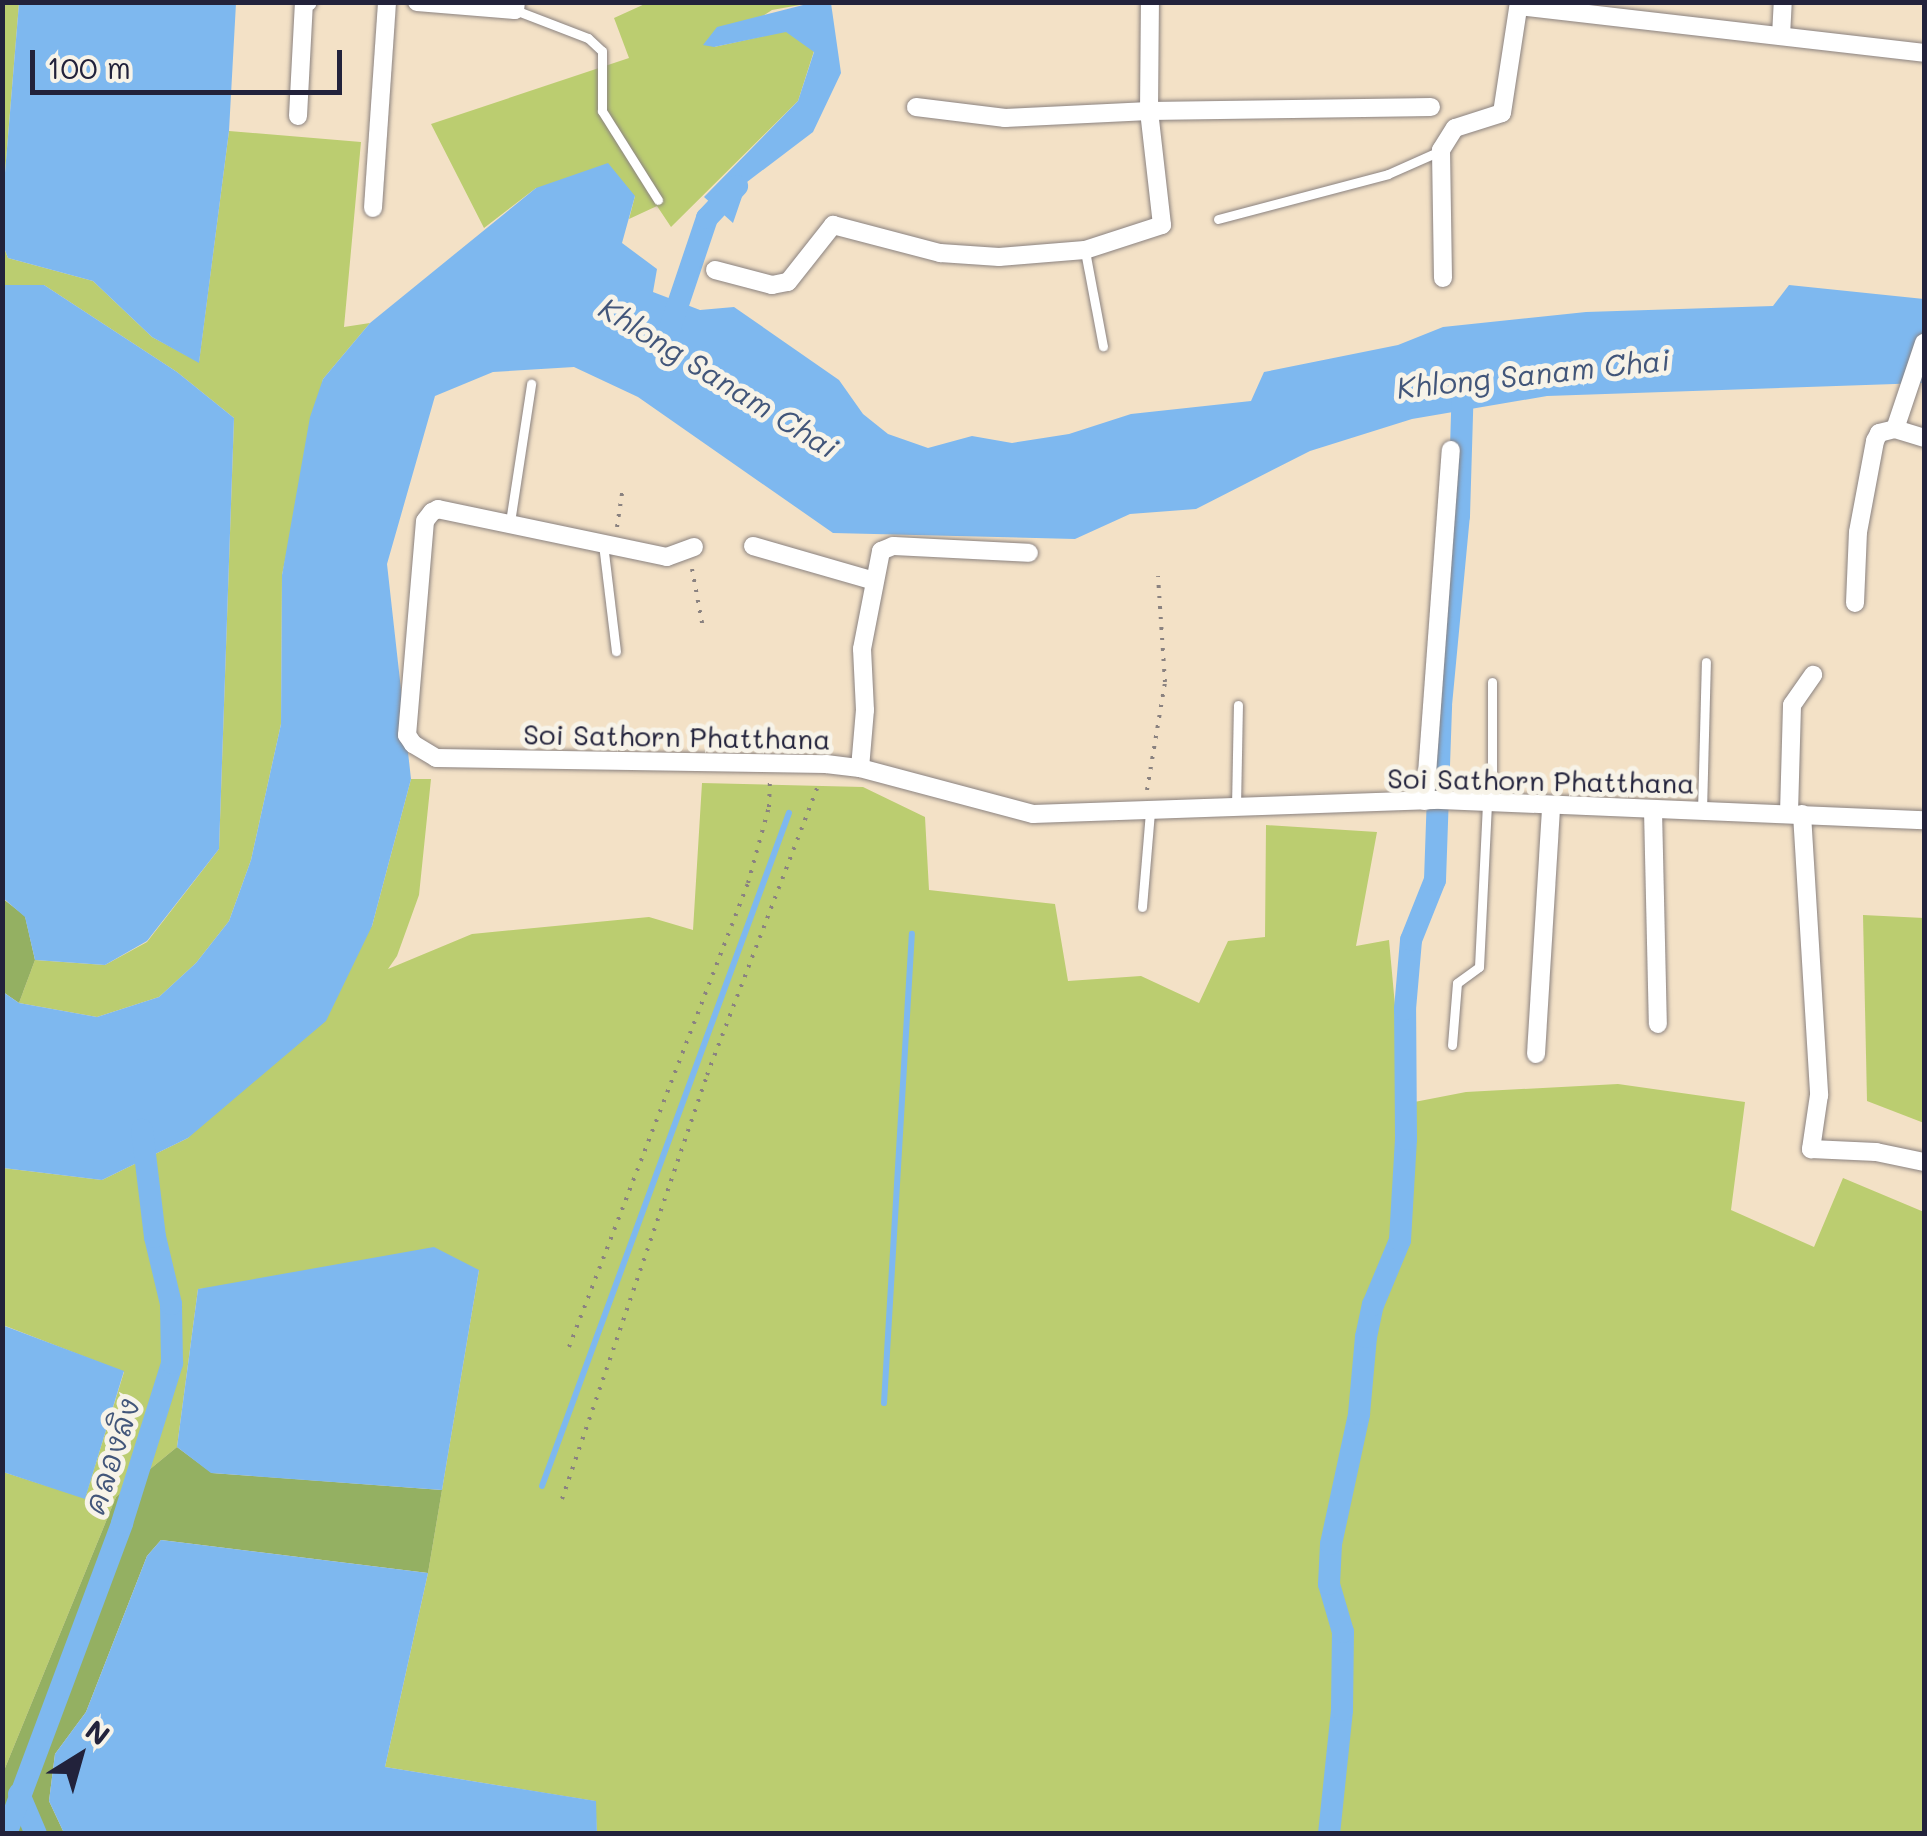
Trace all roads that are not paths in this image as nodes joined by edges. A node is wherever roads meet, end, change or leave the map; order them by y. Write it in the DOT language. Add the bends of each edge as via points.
graph roads {
  1 [pos="308,2"];
  2 [pos="387,2"];
  3 [pos="418,2"];
  4 [pos="1150,2"];
  5 [pos="1783,2"];
  6 [pos="1519,4"];
  7 [pos="516,6"];
  8 [pos="1781,36"];
  9 [pos="1924,53"];
  10 [pos="1431,107"];
  11 [pos="916,108"];
  12 [pos="1149,111"];
  13 [pos="298,116"];
  14 [pos="1441,150"];
  15 [pos="658,200"];
  16 [pos="373,208"];
  17 [pos="1218,219"];
  18 [pos="1084,250"];
  19 [pos="715,270"];
  20 [pos="1443,278"];
  21 [pos="1924,343"];
  22 [pos="1103,346"];
  23 [pos="531,384"];
  24 [pos="1895,429"];
  25 [pos="1924,438"];
  26 [pos="1451,450"];
  27 [pos="510,522"];
  28 [pos="608,542"];
  29 [pos="754,546"];
  30 [pos="694,547"];
  31 [pos="1029,553"];
  32 [pos="874,581"];
  33 [pos="1856,603"];
  34 [pos="616,651"];
  35 [pos="1706,662"];
  36 [pos="1813,675"];
  37 [pos="1492,682"];
  38 [pos="1238,705"];
  39 [pos="860,768"];
  40 [pos="1432,801"];
  41 [pos="1489,804"];
  42 [pos="1551,808"];
  43 [pos="1236,809"];
  44 [pos="1652,810"];
  45 [pos="1147,811"];
  46 [pos="1702,812"];
  47 [pos="1795,814"];
  48 [pos="1924,820"];
  49 [pos="1142,906"];
  50 [pos="1658,1024"];
  51 [pos="1452,1045"];
  52 [pos="1536,1054"];
  53 [pos="1924,1162"];
  1 -- 13 [label="street"];
  2 -- 16 [label="street"];
  3 -- 7 [label="street"];
  4 -- 12 [label="street"];
  5 -- 8 [label="street"];
  6 -- 8 [label="street"];
  6 -- 14 [label="street" via="1502,113 1455,128"];
  7 -- 15 [label="lane" via="602,50 602,111"];
  8 -- 9 [label="street"];
  10 -- 12 [label="street"];
  11 -- 12 [label="street" via="1005,118"];
  12 -- 18 [label="street" via="1162,225"];
  14 -- 17 [label="lane" via="1388,174"];
  14 -- 20 [label="street"];
  18 -- 19 [label="street" via="999,257 940,253 833,225 788,282 772,285"];
  18 -- 22 [label="lane"];
  21 -- 24 [label="street"];
  23 -- 27 [label="lane"];
  24 -- 25 [label="street"];
  24 -- 33 [label="street" via="1875,441 1858,532"];
  26 -- 40 [label="street"];
  27 -- 28 [label="street, Soi Sathorn Phatthana"];
  27 -- 39 [label="street, Soi Sathorn Phatthana" via="438,509 425,521 407,735 412,744 436,758"];
  28 -- 30 [label="street, Soi Sathorn Phatthana" via="667,556"];
  28 -- 34 [label="lane"];
  29 -- 32 [label="street"];
  31 -- 32 [label="street" via="885,546"];
  32 -- 39 [label="street" via="862,649"];
  35 -- 46 [label="lane"];
  36 -- 47 [label="street" via="1792,705"];
  37 -- 41 [label="lane"];
  38 -- 43 [label="lane"];
  39 -- 45 [label="street, Soi Sathorn Phatthana" via="1003,810"];
  40 -- 41 [label="street, Soi Sathorn Phatthana"];
  40 -- 43 [label="street, Soi Sathorn Phatthana"];
  41 -- 42 [label="street, Soi Sathorn Phatthana"];
  41 -- 51 [label="lane" via="1478,967 1457,983"];
  42 -- 44 [label="street, Soi Sathorn Phatthana"];
  42 -- 52 [label="street"];
  43 -- 45 [label="street, Soi Sathorn Phatthana"];
  44 -- 46 [label="street, Soi Sathorn Phatthana"];
  44 -- 50 [label="street"];
  45 -- 49 [label="lane"];
  46 -- 47 [label="street, Soi Sathorn Phatthana"];
  47 -- 48 [label="street, Soi Sathorn Phatthana"];
  47 -- 53 [label="street" via="1819,1095 1811,1150"];
}
